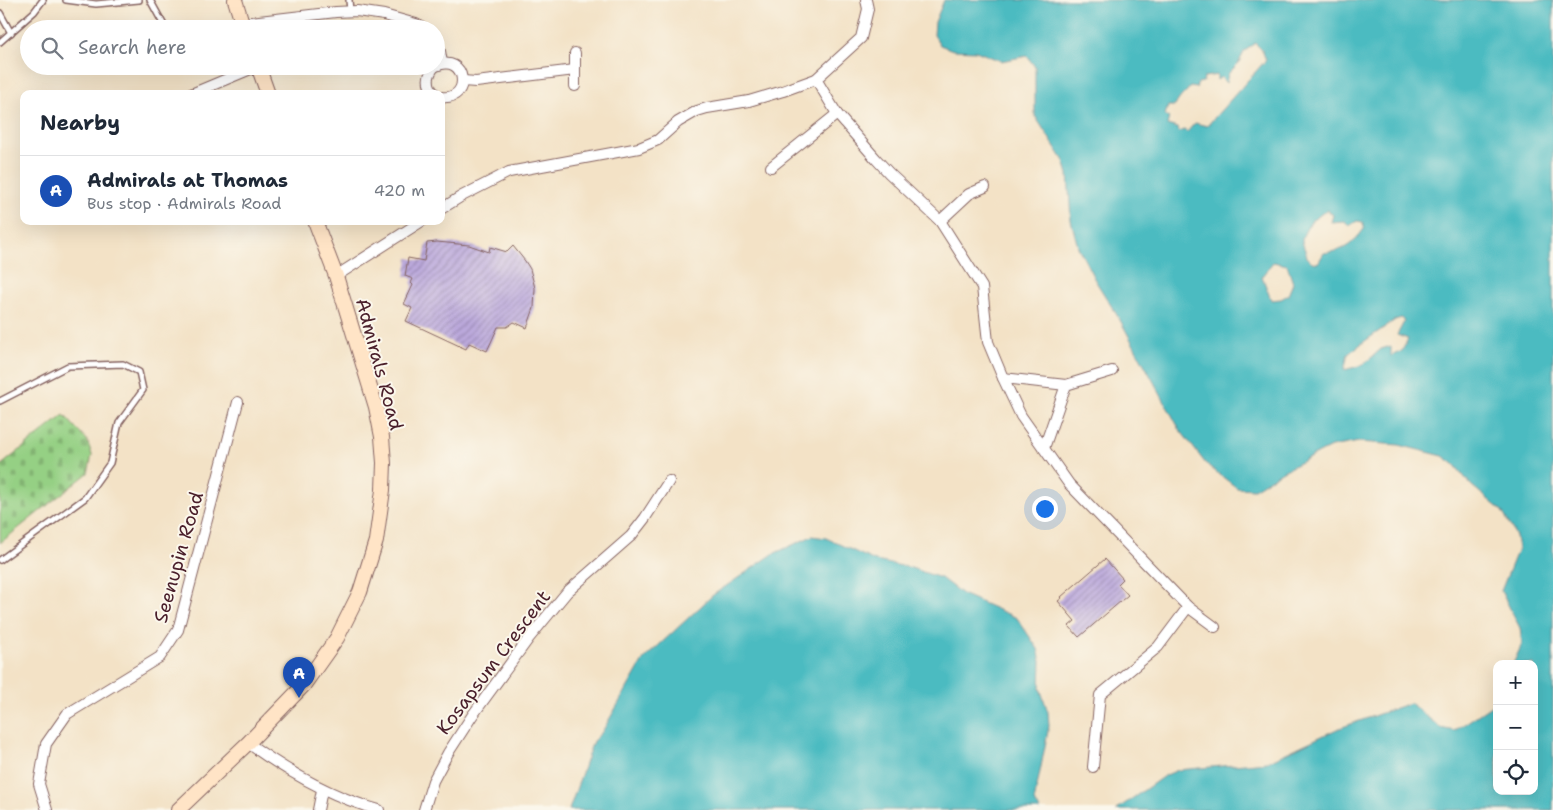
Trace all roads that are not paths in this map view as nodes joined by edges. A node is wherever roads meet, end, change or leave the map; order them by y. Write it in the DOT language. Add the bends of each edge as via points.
graph roads {
  1 [pos="43,0"];
  2 [pos="66,0"];
  3 [pos="139,0"];
  4 [pos="150,0"];
  5 [pos="235,0"];
  6 [pos="349,0"];
  7 [pos="866,0"];
  8 [pos="82,1"];
  9 [pos="350,11"];
  10 [pos="0,13"];
  11 [pos="25,20"];
  12 [pos="161,20"];
  13 [pos="241,20"];
  14 [pos="286,20"];
  15 [pos="402,20"];
  16 [pos="20,24"];
  17 [pos="10,33"];
  18 [pos="0,42"];
  19 [pos="575,54"];
  20 [pos="445,64"];
  21 [pos="575,70"];
  22 [pos="236,75"];
  23 [pos="261,75"];
  24 [pos="429,75"];
  25 [pos="816,79"];
  26 [pos="463,81"];
  27 [pos="575,86"];
  28 [pos="201,90"];
  29 [pos="267,90"];
  30 [pos="432,90"];
  31 [pos="445,97"];
  32 [pos="837,114"];
  33 [pos="771,166"];
  34 [pos="985,187"];
  35 [pos="445,207"];
  36 [pos="940,221"];
  37 [pos="317,225"];
  38 [pos="416,225"];
  39 [pos="336,276"];
  40 [pos="1112,371"];
  41 [pos="1004,378"];
  42 [pos="1066,385"];
  43 [pos="0,401"];
  44 [pos="238,402"];
  45 [pos="1044,448"];
  46 [pos="669,481"];
  47 [pos="0,560"];
  48 [pos="1188,607"];
  49 [pos="1215,626"];
  50 [pos="248,743"];
  51 [pos="1093,767"];
  52 [pos="322,790"];
  53 [pos="47,810"];
  54 [pos="178,810"];
  55 [pos="318,810"];
  56 [pos="379,810"];
  57 [pos="424,810"];
  1 -- 11 [label="lane"];
  2 -- 8 [label="lane"];
  3 -- 8 [label="lane" via="103,4"];
  4 -- 12 [label="lane"];
  5 -- 13 [label="main road"];
  6 -- 9 [label="lane"];
  7 -- 25 [label="street" via="868,9 861,38"];
  9 -- 14 [label="street"];
  9 -- 15 [label="street"];
  10 -- 17 [label="lane"];
  16 -- 17 [label="lane"];
  17 -- 18 [label="lane"];
  19 -- 21 [label="street"];
  20 -- 26 [label="street" via="456,66"];
  21 -- 26 [label="street"];
  21 -- 27 [label="street"];
  22 -- 28 [label="street"];
  23 -- 29 [label="main road"];
  24 -- 30 [label="street"];
  25 -- 32 [label="street"];
  25 -- 35 [label="street" via="749,101 697,111 678,122 658,140 639,148 509,172"];
  26 -- 31 [label="street" via="456,94"];
  32 -- 33 [label="street"];
  32 -- 36 [label="street" via="889,173"];
  34 -- 36 [label="street" via="969,194"];
  36 -- 41 [label="street" via="982,287 988,342"];
  37 -- 39 [label="main road, Admirals Road"];
  38 -- 39 [label="street"];
  39 -- 50 [label="main road, Admirals Road" via="382,437 383,490 376,541 360,592 337,638 303,686"];
  40 -- 42 [label="street"];
  41 -- 42 [label="street"];
  41 -- 45 [label="street" via="1021,416"];
  42 -- 45 [label="street"];
  43 -- 47 [label="lane" via="68,366 123,364 139,372 143,390 119,423 110,464 86,498"];
  44 -- 53 [label="street, Seenupin Road" via="178,630 160,657 67,714 46,744 39,784"];
  45 -- 48 [label="street" via="1069,484"];
  46 -- 57 [label="street, Kosapsum Crescent" via="631,536 567,592 524,646 448,753 433,781"];
  48 -- 49 [label="street"];
  48 -- 51 [label="street" via="1158,647 1100,695"];
  50 -- 52 [label="street"];
  50 -- 54 [label="main road, Admirals Road"];
  52 -- 55 [label="street"];
  52 -- 56 [label="street"];
}
